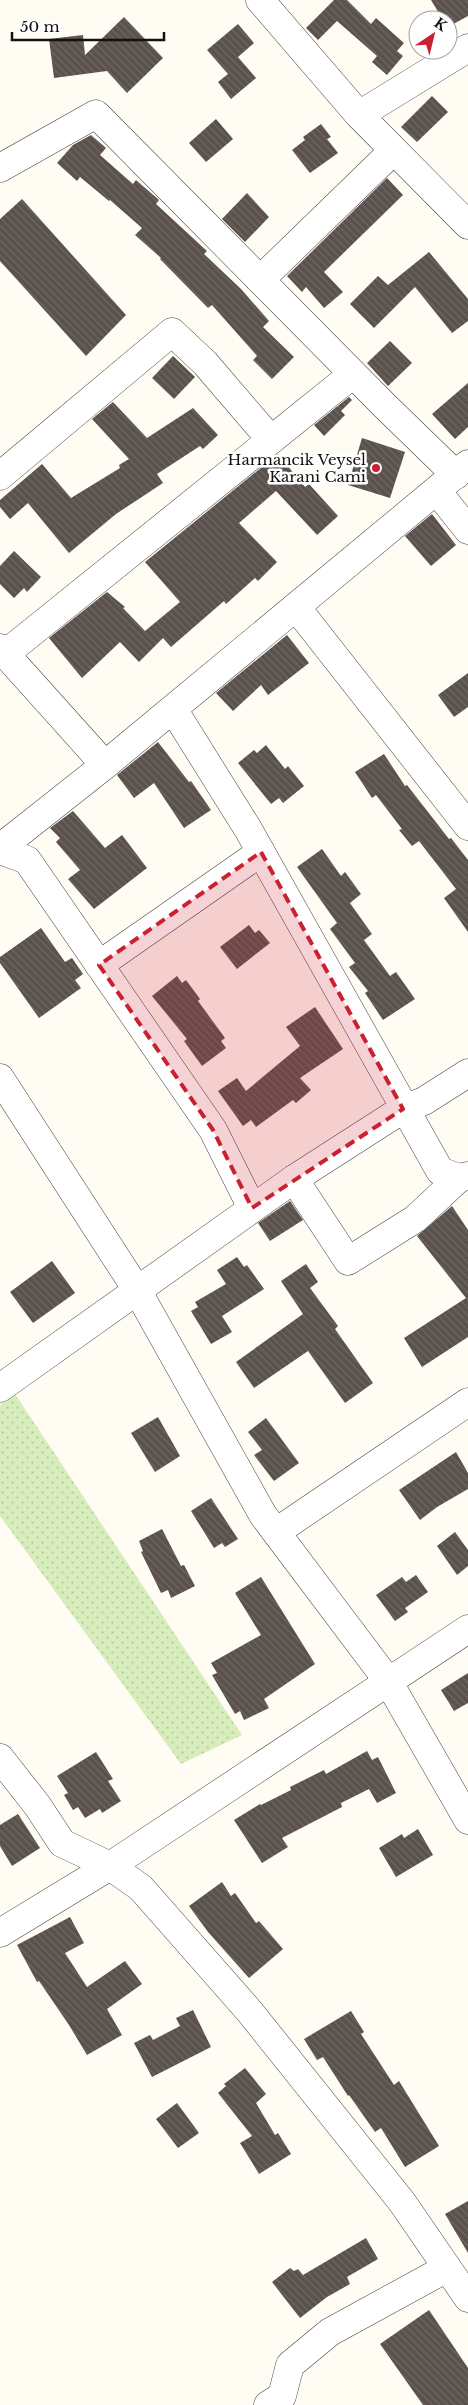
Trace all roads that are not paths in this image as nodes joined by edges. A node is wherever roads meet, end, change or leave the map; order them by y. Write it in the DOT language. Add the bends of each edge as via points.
graph roads {
  1 [pos="260,0"];
  2 [pos="468,48"];
  3 [pos="359,115"];
  4 [pos="393,151"];
  5 [pos="0,168"];
  6 [pos="468,225"];
  7 [pos="260,280"];
  8 [pos="353,374"];
  9 [pos="271,440"];
  10 [pos="0,476"];
  11 [pos="454,477"];
  12 [pos="468,530"];
  13 [pos="296,606"];
  14 [pos="2,651"];
  15 [pos="173,709"];
  16 [pos="105,765"];
  17 [pos="468,826"];
  18 [pos="0,849"];
  19 [pos="261,852"];
  20 [pos="99,965"];
  21 [pos="468,1073"];
  22 [pos="0,1078"];
  23 [pos="403,1109"];
  24 [pos="463,1177"];
  25 [pos="294,1179"];
  26 [pos="252,1208"];
  27 [pos="137,1290"];
  28 [pos="0,1388"];
  29 [pos="468,1402"];
  30 [pos="276,1532"];
  31 [pos="468,1629"];
  32 [pos="388,1681"];
  33 [pos="0,1758"];
  34 [pos="468,1820"];
  35 [pos="110,1866"];
  36 [pos="0,1933"];
  37 [pos="447,2268"];
  38 [pos="468,2298"];
  39 [pos="268,2405"];
  1 -- 3 [label="street"];
  2 -- 3 [label="street"];
  3 -- 4 [label="street"];
  4 -- 6 [label="street"];
  4 -- 7 [label="street"];
  5 -- 7 [label="street" via="96,114"];
  7 -- 8 [label="street"];
  8 -- 9 [label="street"];
  8 -- 11 [label="street"];
  9 -- 10 [label="street" via="205,363 172,332"];
  9 -- 14 [label="street"];
  11 -- 12 [label="street"];
  11 -- 13 [label="street"];
  13 -- 15 [label="street"];
  13 -- 17 [label="street"];
  14 -- 16 [label="street"];
  15 -- 16 [label="street"];
  15 -- 19 [label="street"];
  16 -- 18 [label="street"];
  18 -- 20 [label="street" via="27,860"];
  19 -- 20 [label="street"];
  19 -- 23 [label="street"];
  20 -- 26 [label="street" via="213,1130"];
  21 -- 23 [label="street" via="424,1101"];
  22 -- 27 [label="street"];
  23 -- 24 [label="street" via="440,1171"];
  23 -- 25 [label="street"];
  24 -- 25 [label="street" via="415,1219 348,1262"];
  25 -- 26 [label="street"];
  26 -- 27 [label="street"];
  27 -- 28 [label="street"];
  27 -- 30 [label="street" via="263,1515"];
  29 -- 30 [label="street"];
  30 -- 32 [label="street"];
  31 -- 32 [label="street"];
  32 -- 34 [label="street"];
  32 -- 35 [label="street"];
  33 -- 35 [label="street" via="62,1843"];
  35 -- 36 [label="street"];
  35 -- 37 [label="street" via="141,1888 250,2012 402,2202"];
  37 -- 38 [label="street"];
  37 -- 39 [label="street" via="330,2332 290,2365 282,2396"];
}
